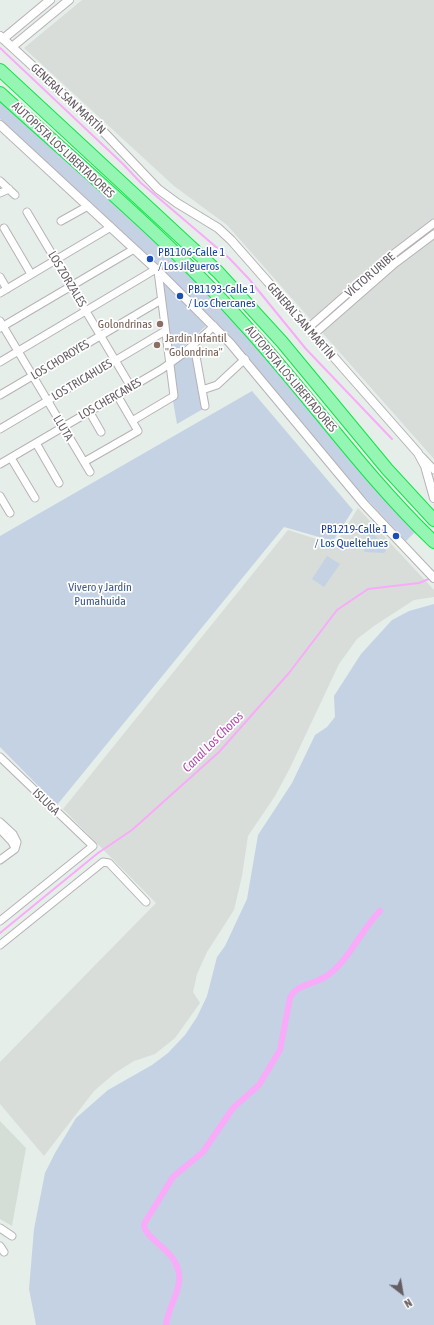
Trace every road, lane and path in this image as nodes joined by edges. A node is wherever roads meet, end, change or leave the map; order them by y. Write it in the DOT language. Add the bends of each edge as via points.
graph roads {
  1 [pos="69,0"];
  2 [pos="48,1"];
  3 [pos="50,15"];
  4 [pos="2,38"];
  5 [pos="12,47"];
  6 [pos="0,70"];
  7 [pos="0,92"];
  8 [pos="0,125"];
  9 [pos="0,181"];
  10 [pos="9,189"];
  11 [pos="0,193"];
  12 [pos="15,195"];
  13 [pos="88,206"];
  14 [pos="27,212"];
  15 [pos="61,221"];
  16 [pos="434,223"];
  17 [pos="111,227"];
  18 [pos="4,228"];
  19 [pos="434,234"];
  20 [pos="413,239"];
  21 [pos="418,246"];
  22 [pos="134,249"];
  23 [pos="56,260"];
  24 [pos="157,270"];
  25 [pos="31,274"];
  26 [pos="0,278"];
  27 [pos="71,286"];
  28 [pos="7,289"];
  29 [pos="0,293"];
  30 [pos="161,300"];
  31 [pos="86,311"];
  32 [pos="1,325"];
  33 [pos="214,326"];
  34 [pos="165,331"];
  35 [pos="310,332"];
  36 [pos="100,336"];
  37 [pos="194,345"];
  38 [pos="18,351"];
  39 [pos="245,359"];
  40 [pos="115,360"];
  41 [pos="0,362"];
  42 [pos="169,364"];
  43 [pos="33,376"];
  44 [pos="131,387"];
  45 [pos="202,390"];
  46 [pos="0,395"];
  47 [pos="117,395"];
  48 [pos="47,401"];
  49 [pos="205,406"];
  50 [pos="89,412"];
  51 [pos="132,421"];
  52 [pos="63,427"];
  53 [pos="0,429"];
  54 [pos="101,432"];
  55 [pos="36,443"];
  56 [pos="418,453"];
  57 [pos="11,458"];
  58 [pos="84,462"];
  59 [pos="0,464"];
  60 [pos="434,470"];
  61 [pos="90,472"];
  62 [pos="59,484"];
  63 [pos="0,496"];
  64 [pos="35,498"];
  65 [pos="434,498"];
  66 [pos="10,513"];
  67 [pos="434,520"];
  68 [pos="434,542"];
  69 [pos="434,578"];
  70 [pos="0,757"];
  71 [pos="0,822"];
  72 [pos="0,829"];
  73 [pos="15,848"];
  74 [pos="0,860"];
  75 [pos="146,902"];
  76 [pos="0,921"];
  77 [pos="0,944"];
  78 [pos="0,1228"];
  79 [pos="12,1236"];
  1 -- 3 [label="street"];
  2 -- 3 [label="street" via="46,11"];
  2 -- 4 [label="street"];
  3 -- 5 [label="street"];
  4 -- 5 [label="street, GENERAL SAN MARTÍN"];
  5 -- 35 [label="street, GENERAL SAN MARTÍN" via="100,128 158,189 224,233"];
  6 -- 67 [label="highway, AUTOPISTA LOS LIBERTADORES" via="179,235 240,295 387,469"];
  7 -- 68 [label="highway, AUTOPISTA LOS LIBERTADORES" via="214,291 256,337 385,491"];
  8 -- 13 [label="street"];
  9 -- 10 [label="street"];
  10 -- 11 [label="street"];
  10 -- 12 [label="street"];
  13 -- 15 [label="street"];
  13 -- 17 [label="street"];
  14 -- 23 [label="street, LOS ZORZALES"];
  16 -- 20 [label="street, VÍCTOR URIBE"];
  17 -- 22 [label="street"];
  17 -- 23 [label="street"];
  18 -- 25 [label="street"];
  19 -- 21 [label="street, VÍCTOR URIBE"];
  20 -- 21 [label="street"];
  20 -- 35 [label="street, VÍCTOR URIBE"];
  21 -- 35 [label="street, VÍCTOR URIBE"];
  22 -- 24 [label="street"];
  22 -- 27 [label="street"];
  23 -- 25 [label="street"];
  23 -- 27 [label="street, LOS ZORZALES"];
  24 -- 30 [label="street"];
  24 -- 31 [label="street"];
  24 -- 33 [label="street"];
  25 -- 28 [label="street"];
  26 -- 28 [label="street"];
  27 -- 31 [label="street, LOS ZORZALES"];
  27 -- 32 [label="street"];
  28 -- 29 [label="street"];
  30 -- 34 [label="street"];
  30 -- 36 [label="street, LOS CHOROYES"];
  31 -- 36 [label="street, LOS ZORZALES"];
  31 -- 38 [label="street"];
  32 -- 38 [label="street, LLUTA"];
  33 -- 37 [label="street, LOS CHERCANES"];
  33 -- 39 [label="street"];
  34 -- 40 [label="street, LOS TRICAHUES"];
  34 -- 42 [label="street"];
  35 -- 56 [label="street, GENERAL SAN MARTÍN"];
  36 -- 40 [label="street, LOS ZORZALES"];
  36 -- 43 [label="street, LOS CHOROYES"];
  37 -- 42 [label="street, LOS CHERCANES"];
  37 -- 45 [label="street"];
  38 -- 41 [label="street"];
  38 -- 43 [label="street, LLUTA"];
  39 -- 45 [label="street" via="217,385"];
  39 -- 69 [label="street" via="351,490"];
  40 -- 44 [label="street, LOS ZORZALES"];
  40 -- 48 [label="street, LOS TRICAHUES"];
  42 -- 44 [label="street, LOS CHERCANES"];
  42 -- 51 [label="street" via="174,396"];
  43 -- 46 [label="street, LOS CHOROYES"];
  43 -- 48 [label="street, LLUTA"];
  44 -- 47 [label="street, LOS CHERCANES"];
  45 -- 49 [label="street"];
  47 -- 50 [label="street, LOS CHERCANES"];
  47 -- 51 [label="street"];
  48 -- 52 [label="street, LLUTA"];
  48 -- 53 [label="street, LOS TRICAHUES"];
  50 -- 52 [label="street, LOS CHERCANES"];
  50 -- 54 [label="street"];
  51 -- 58 [label="street" via="138,431"];
  52 -- 55 [label="street, LOS CHERCANES"];
  52 -- 58 [label="street, LLUTA"];
  55 -- 57 [label="street, LOS CHERCANES"];
  55 -- 62 [label="street"];
  56 -- 60 [label="street"];
  56 -- 65 [label="street, GENERAL SAN MARTÍN" via="425,466"];
  57 -- 59 [label="street, LOS CHERCANES"];
  57 -- 64 [label="street"];
  58 -- 61 [label="street, LLUTA"];
  63 -- 66 [label="street"];
  70 -- 76 [label="street, ISLUGA" via="93,846"];
  71 -- 73 [label="street" via="15,838"];
  72 -- 73 [label="street"];
  73 -- 74 [label="street"];
  75 -- 77 [label="street" via="109,863 103,862"];
  78 -- 79 [label="street"];
}
